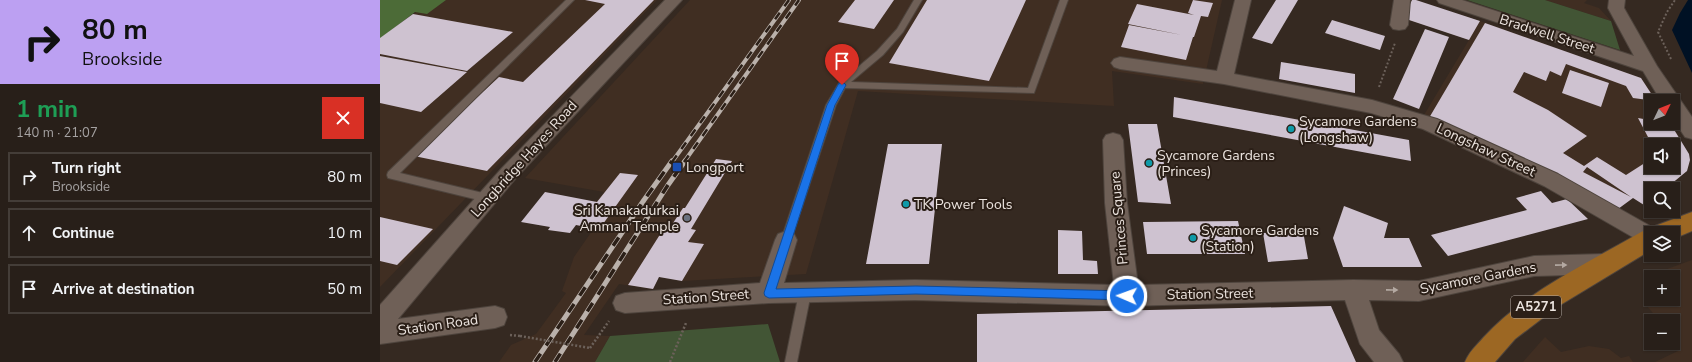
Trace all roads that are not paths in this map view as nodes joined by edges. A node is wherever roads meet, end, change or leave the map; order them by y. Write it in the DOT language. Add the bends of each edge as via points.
graph roads {
  1 [pos="570,0"];
  2 [pos="674,0"];
  3 [pos="918,0"];
  4 [pos="1064,0"];
  5 [pos="1243,0"];
  6 [pos="1402,0"];
  7 [pos="1445,0"];
  8 [pos="1617,0"];
  9 [pos="1399,25"];
  10 [pos="1120,63"];
  11 [pos="1649,67"];
  12 [pos="1224,78"];
  13 [pos="842,85"];
  14 [pos="1666,94"];
  15 [pos="1680,114"];
  16 [pos="1692,132"];
  17 [pos="1113,140"];
  18 [pos="487,198"];
  19 [pos="1692,221"];
  20 [pos="1680,226"];
  21 [pos="1644,233"];
  22 [pos="786,240"];
  23 [pos="1644,241"];
  24 [pos="1604,264"];
  25 [pos="1353,290"];
  26 [pos="769,293"];
  27 [pos="806,293"];
  28 [pos="1127,296"];
  29 [pos="625,302"];
  30 [pos="495,317"];
  31 [pos="380,323"];
  32 [pos="380,333"];
  33 [pos="791,362"];
  34 [pos="1390,362"];
  35 [pos="1478,362"];
  1 -- 18 [label="lane" via="392,175"];
  2 -- 18 [label="street, Longbridge Hayes Road"];
  3 -- 13 [label="lane" via="900,30 880,53"];
  4 -- 13 [label="lane" via="1031,92"];
  5 -- 12 [label="street"];
  6 -- 9 [label="street"];
  7 -- 11 [label="street, Bradwell Street"];
  8 -- 11 [label="street" via="1616,8"];
  10 -- 12 [label="street, Longshaw Street"];
  11 -- 14 [label="street"];
  12 -- 21 [label="street, Longshaw Street" via="1372,107 1430,124 1551,180"];
  13 -- 22 [label="lane" via="831,105"];
  15 -- 16 [label="street"];
  17 -- 28 [label="street, Princes Square" via="1116,204"];
  18 -- 31 [label="street, Longbridge Hayes Road"];
  19 -- 20 [label="main road"];
  22 -- 26 [label="street"];
  23 -- 24 [label="main road, A5271"];
  25 -- 24 [label="street, Sycamore Gardens, one-way" via="1419,291 1534,266"];
  24 -- 35 [label="main road, A5271" via="1548,299 1506,331"];
  25 -- 28 [label="street, Station Street"];
  25 -- 34 [label="street" via="1369,336"];
  26 -- 27 [label="street, Station Street"];
  26 -- 29 [label="street, Station Street"];
  27 -- 28 [label="street, Station Street" via="916,290"];
  27 -- 33 [label="lane"];
  30 -- 32 [label="street, Station Road"];
}
